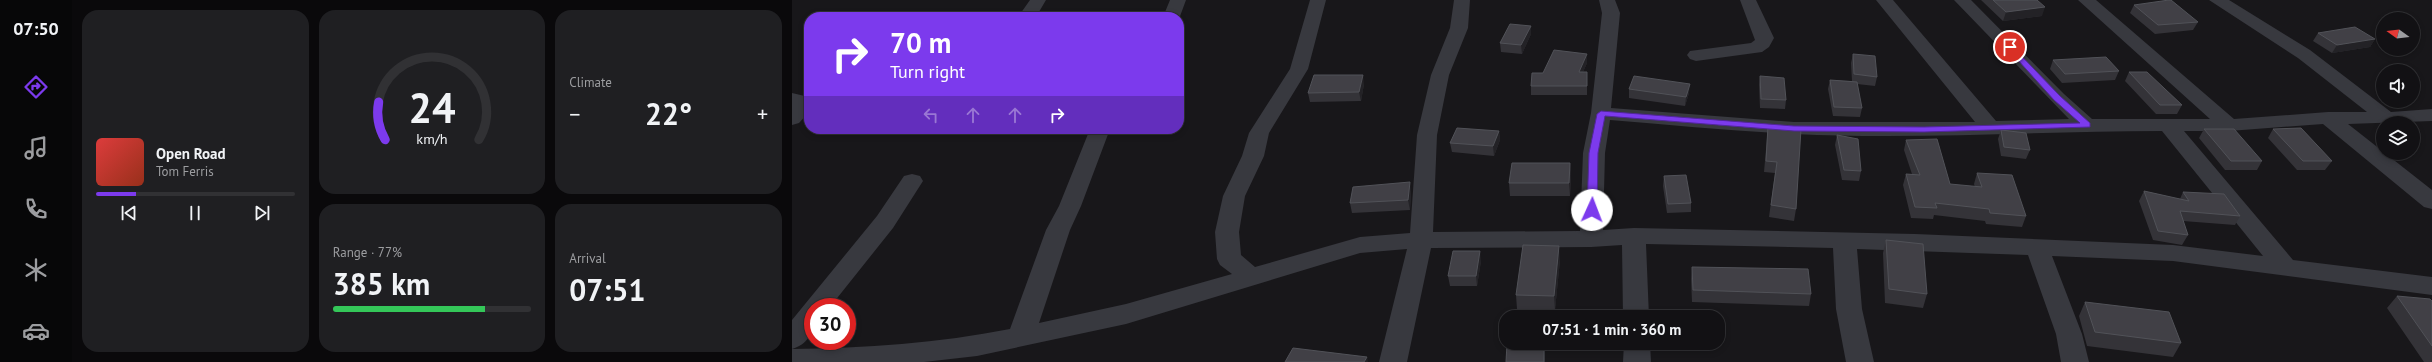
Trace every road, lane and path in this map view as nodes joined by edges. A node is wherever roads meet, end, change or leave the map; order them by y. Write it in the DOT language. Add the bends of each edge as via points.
graph roads {
  1 [pos="1038,0"];
  2 [pos="1178,0"];
  3 [pos="1318,0"];
  4 [pos="1462,0"];
  5 [pos="1607,0"];
  6 [pos="1748,0"];
  7 [pos="1884,0"];
  8 [pos="1962,0"];
  9 [pos="2086,0"];
  10 [pos="2217,0"];
  11 [pos="1030,12"];
  12 [pos="1174,12"];
  13 [pos="1696,55"];
  14 [pos="792,99"];
  15 [pos="804,101"];
  16 [pos="804,105"];
  17 [pos="1601,114"];
  18 [pos="2432,115"];
  19 [pos="2384,116"];
  20 [pos="2417,116"];
  21 [pos="2328,118"];
  22 [pos="2376,118"];
  23 [pos="792,119"];
  24 [pos="2087,125"];
  25 [pos="2168,125"];
  26 [pos="2229,125"];
  27 [pos="1992,128"];
  28 [pos="1098,134"];
  29 [pos="912,181"];
  30 [pos="2432,202"];
  31 [pos="1634,236"];
  32 [pos="1591,239"];
  33 [pos="1421,240"];
  34 [pos="1844,241"];
  35 [pos="2036,247"];
  36 [pos="2285,266"];
  37 [pos="1244,279"];
  38 [pos="2432,286"];
  39 [pos="823,298"];
  40 [pos="1636,310"];
  41 [pos="804,323"];
  42 [pos="1021,336"];
  43 [pos="792,340"];
  44 [pos="1637,350"];
  45 [pos="792,360"];
  46 [pos="849,361"];
  47 [pos="1393,362"];
  48 [pos="1637,362"];
  49 [pos="1860,362"];
  50 [pos="2076,362"];
  1 -- 11 [label="street"];
  2 -- 12 [label="street"];
  3 -- 37 [label="street" via="1299,69 1260,133 1253,156 1234,196 1227,232 1227,251 1229,259 1244,270"];
  4 -- 33 [label="street" via="1459,28 1440,75 1427,134"];
  5 -- 17 [label="street" via="1611,14"];
  6 -- 13 [label="street" via="1765,38 1763,43 1756,48"];
  7 -- 27 [label="street"];
  8 -- 24 [label="street" via="2057,98"];
  9 -- 26 [label="street"];
  10 -- 19 [label="street" via="2304,54"];
  14 -- 15 [label="street"];
  16 -- 23 [label="street"];
  17 -- 27 [label="street" via="1794,128"];
  17 -- 32 [label="street" via="1594,153"];
  18 -- 20 [label="street"];
  21 -- 22 [label="street"];
  21 -- 26 [label="street"];
  21 -- 30 [label="street"];
  24 -- 25 [label="street"];
  24 -- 27 [label="street"];
  25 -- 26 [label="street"];
  25 -- 36 [label="street"];
  28 -- 42 [label="street" via="1058,230"];
  29 -- 39 [label="street" via="885,222"];
  31 -- 32 [label="street"];
  31 -- 34 [label="street"];
  31 -- 40 [label="street"];
  32 -- 33 [label="street"];
  33 -- 37 [label="street" via="1347,248"];
  33 -- 47 [label="street"];
  34 -- 35 [label="street"];
  34 -- 49 [label="street" via="1850,309"];
  35 -- 36 [label="street" via="2173,253"];
  35 -- 50 [label="street" via="2069,334"];
  36 -- 38 [label="street"];
  37 -- 42 [label="street" via="1126,314"];
  41 -- 43 [label="street"];
  42 -- 46 [label="street" via="977,346"];
  44 -- 48 [label="street"];
  45 -- 46 [label="street"];
}
